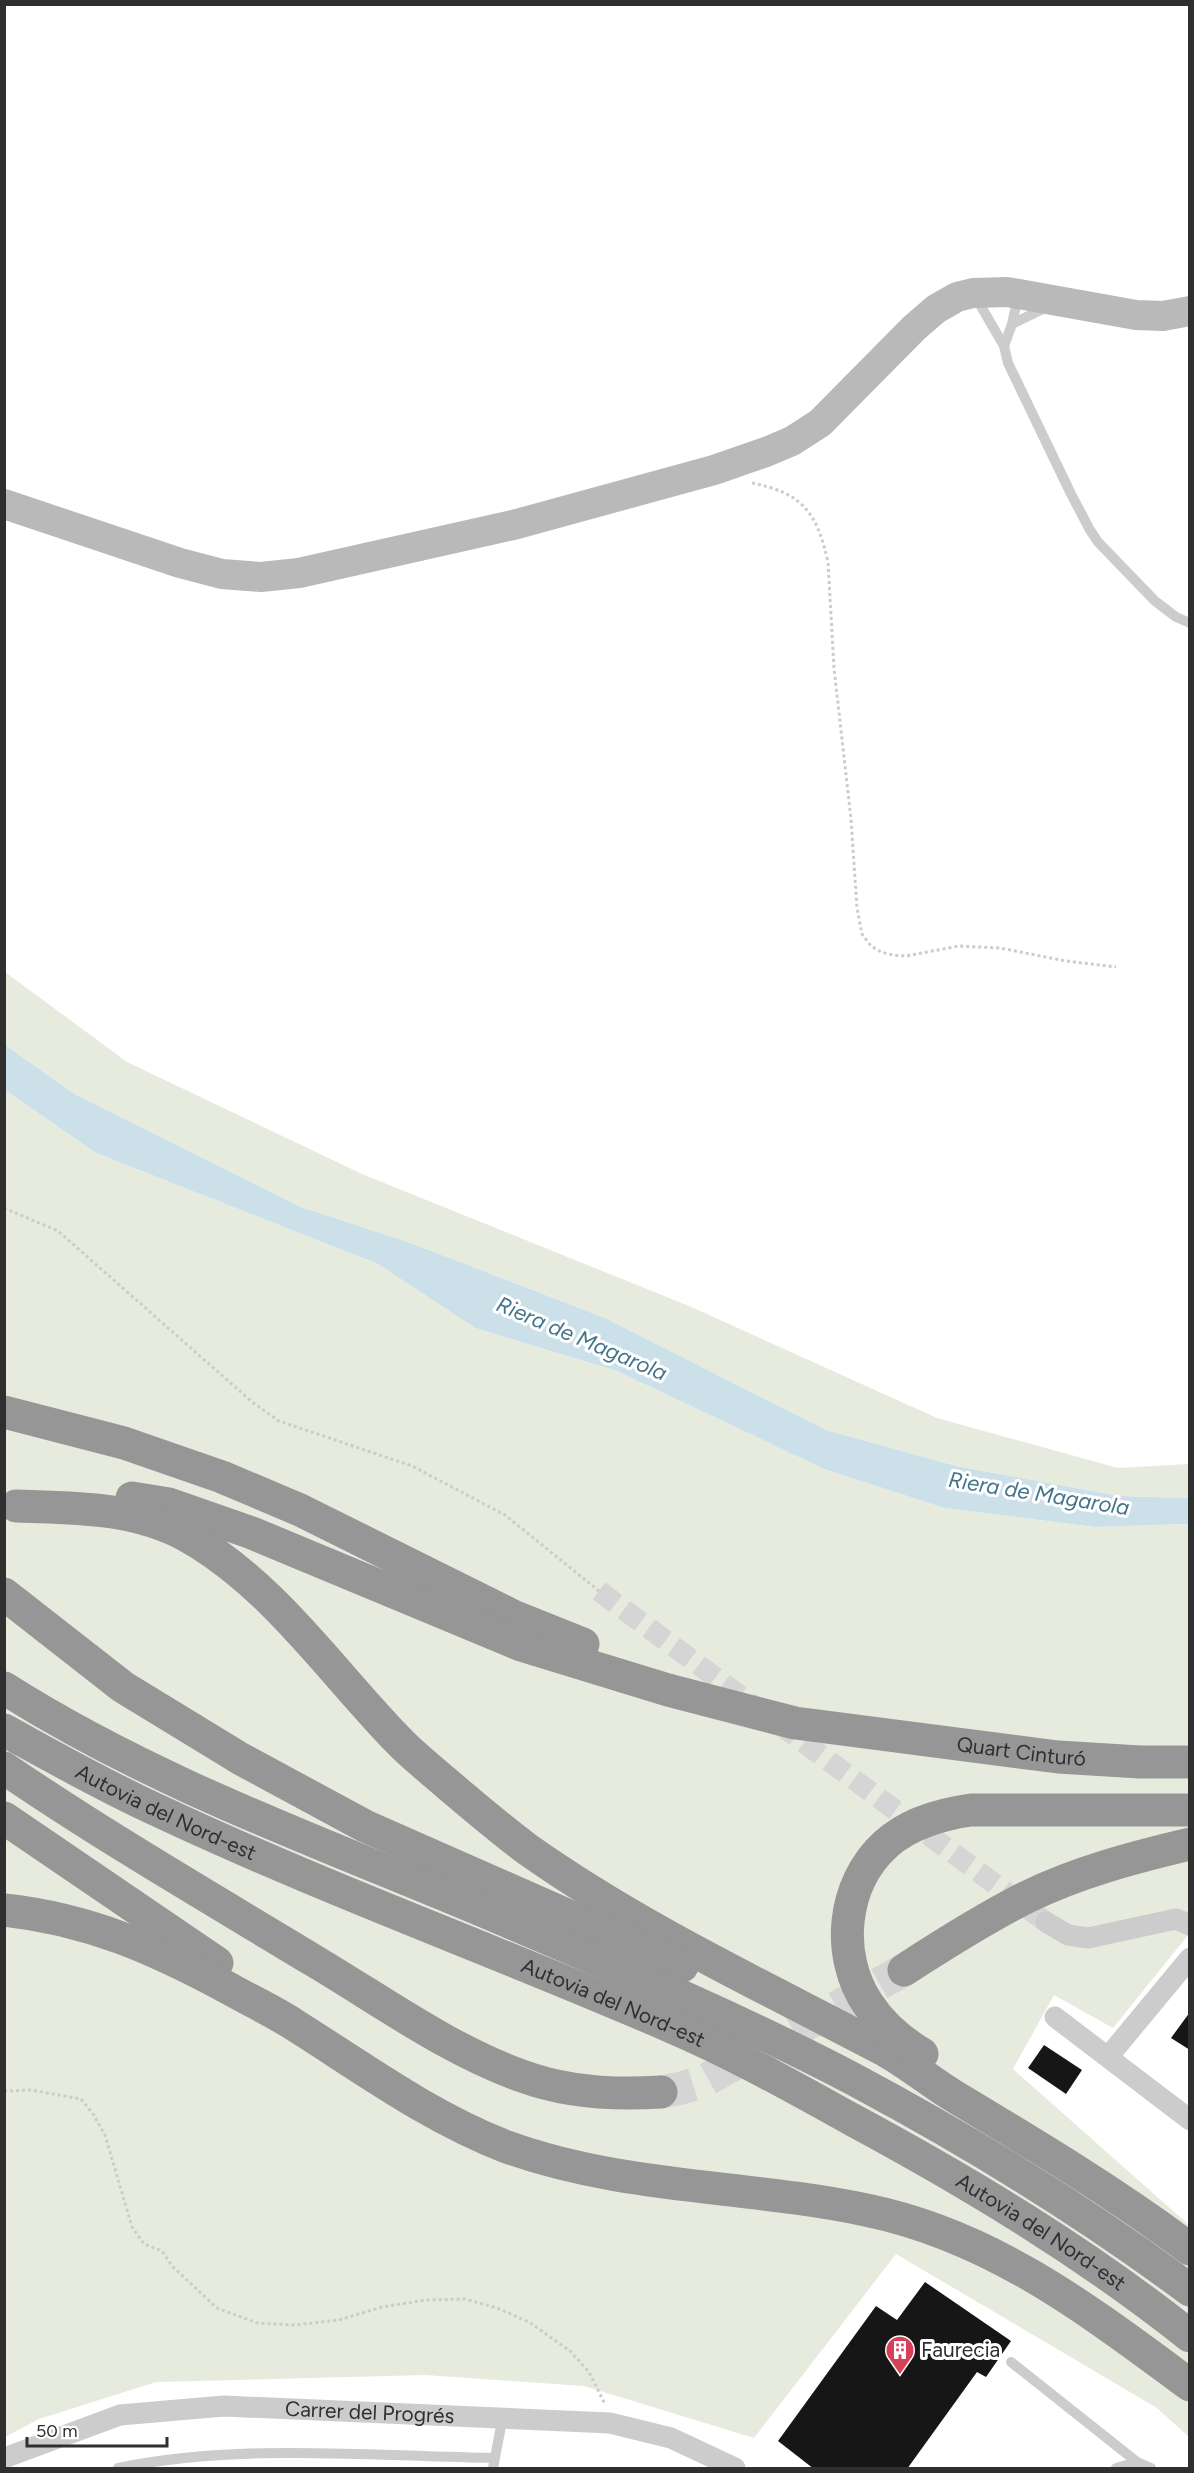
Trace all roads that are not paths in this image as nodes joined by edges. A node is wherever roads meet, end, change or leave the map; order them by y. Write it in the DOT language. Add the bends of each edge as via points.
graph roads {
  1 [pos="973,293"];
  2 [pos="1018,294"];
  3 [pos="1065,301"];
  4 [pos="1190,311"];
  5 [pos="1012,324"];
  6 [pos="1004,345"];
  7 [pos="4,504"];
  8 [pos="1190,623"];
  9 [pos="4,1412"];
  10 [pos="10,1508"];
  11 [pos="4,1594"];
  12 [pos="4,1688"];
  13 [pos="4,1730"];
  14 [pos="854,1730"];
  15 [pos="1190,1762"];
  16 [pos="4,1768"];
  17 [pos="1190,1810"];
  18 [pos="4,1818"];
  19 [pos="1190,1844"];
  20 [pos="4,1910"];
  21 [pos="1046,1922"];
  22 [pos="1190,1925"];
  23 [pos="1190,1958"];
  24 [pos="904,1970"];
  25 [pos="1055,2017"];
  26 [pos="291,2022"];
  27 [pos="1108,2057"];
  28 [pos="930,2082"];
  29 [pos="661,2092"];
  30 [pos="1190,2120"];
  31 [pos="1078,2171"];
  32 [pos="1190,2249"];
  33 [pos="1190,2290"];
  34 [pos="1190,2336"];
  35 [pos="1011,2362"];
  36 [pos="1190,2385"];
  37 [pos="503,2416"];
  38 [pos="4,2458"];
  39 [pos="1137,2462"];
  40 [pos="494,2464"];
  41 [pos="118,2469"];
  42 [pos="735,2469"];
  43 [pos="1116,2469"];
  44 [pos="1150,2469"];
  1 -- 2 [label="main road"];
  1 -- 6 [label="lane"];
  1 -- 7 [label="main road" via="936,309 820,423 792,441 714,470 434,544 281,576 222,574"];
  2 -- 3 [label="main road"];
  2 -- 5 [label="lane"];
  3 -- 4 [label="main road" via="1136,315"];
  3 -- 5 [label="lane"];
  5 -- 6 [label="lane"];
  6 -- 8 [label="lane" via="1008,363 1074,501 1098,542 1155,601"];
  9 -- 14 [label="highway" via="124,1443 222,1477 300,1510 513,1616 624,1661"];
  10 -- 14 [label="highway" via="53,1496 82,1494 169,1504 252,1533 521,1645 668,1690 795,1723"];
  10 -- 28 [label="highway" via="71,1507 116,1512 187,1536 250,1582 399,1742 526,1848 592,1893 712,1962 891,2054"];
  11 -- 28 [label="highway" via="123,1687 241,1759 365,1826 794,2016"];
  12 -- 33 [label="highway, Autovia del Nord-est" via="171,1780 514,1923 853,2079 986,2153"];
  13 -- 34 [label="highway, Autovia del Nord-est" via="157,1811 319,1882 676,2028 815,2099 950,2172 1041,2229"];
  14 -- 15 [label="highway, Quart Cinturó" via="1058,1757"];
  16 -- 29 [label="highway" via="153,1863 469,2052 525,2078 616,2093"];
  17 -- 31 [label="highway" via="954,1812 923,1823 887,1843 865,1869 853,1895 847,1923 849,1961 868,2004 897,2037 1050,2136"];
  18 -- 26 [label="highway" via="241,1981"];
  19 -- 24 [label="highway" via="1111,1866 1029,1896"];
  20 -- 26 [label="highway" via="59,1918 136,1942"];
  21 -- 22 [label="street" via="1068,1935 1088,1938 1176,1919"];
  23 -- 27 [label="street"];
  25 -- 27 [label="street"];
  26 -- 36 [label="highway" via="418,2104 509,2147 628,2176 868,2210 951,2235 1012,2263 1055,2289"];
  27 -- 30 [label="street"];
  28 -- 31 [label="highway"];
  31 -- 32 [label="highway"];
  35 -- 39 [label="lane"];
  37 -- 38 [label="street, Carrer del Progrés" via="224,2406 120,2415"];
  37 -- 40 [label="lane"];
  37 -- 42 [label="street, Carrer del Progrés" via="610,2422 670,2438"];
  39 -- 43 [label="lane"];
  39 -- 44 [label="lane"];
  40 -- 41 [label="lane" via="246,2453 163,2459"];
}
